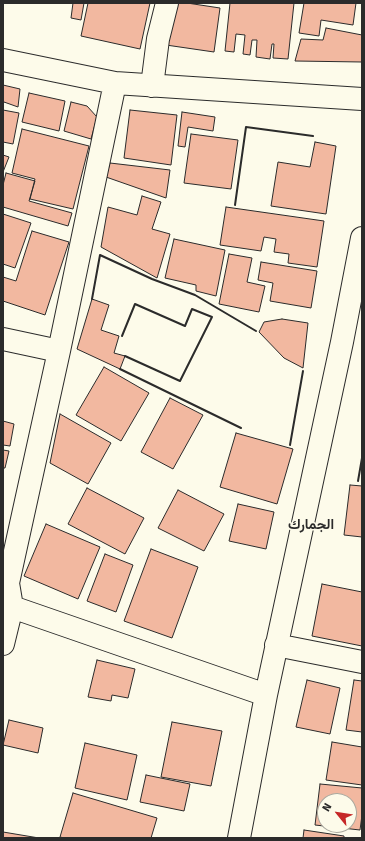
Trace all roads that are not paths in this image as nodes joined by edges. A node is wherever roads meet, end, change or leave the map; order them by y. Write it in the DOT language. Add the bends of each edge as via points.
graph roads {
  1 [pos="167,3"];
  2 [pos="3,60"];
  3 [pos="115,83"];
  4 [pos="152,86"];
  5 [pos="362,99"];
  6 [pos="362,238"];
  7 [pos="3,339"];
  8 [pos="59,351"];
  9 [pos="5,582"];
  10 [pos="12,607"];
  11 [pos="3,644"];
  12 [pos="276,645"];
  13 [pos="362,662"];
  14 [pos="266,695"];
  15 [pos="239,838"];
  1 -- 4 [label="street" via="158,38"];
  2 -- 3 [label="street"];
  3 -- 4 [label="street"];
  3 -- 8 [label="street"];
  4 -- 5 [label="street"];
  6 -- 12 [label="street"];
  7 -- 8 [label="street"];
  8 -- 9 [label="street"];
  9 -- 10 [label="street"];
  10 -- 11 [label="street"];
  10 -- 14 [label="street"];
  12 -- 13 [label="street"];
  12 -- 14 [label="street"];
  14 -- 15 [label="street"];
}
